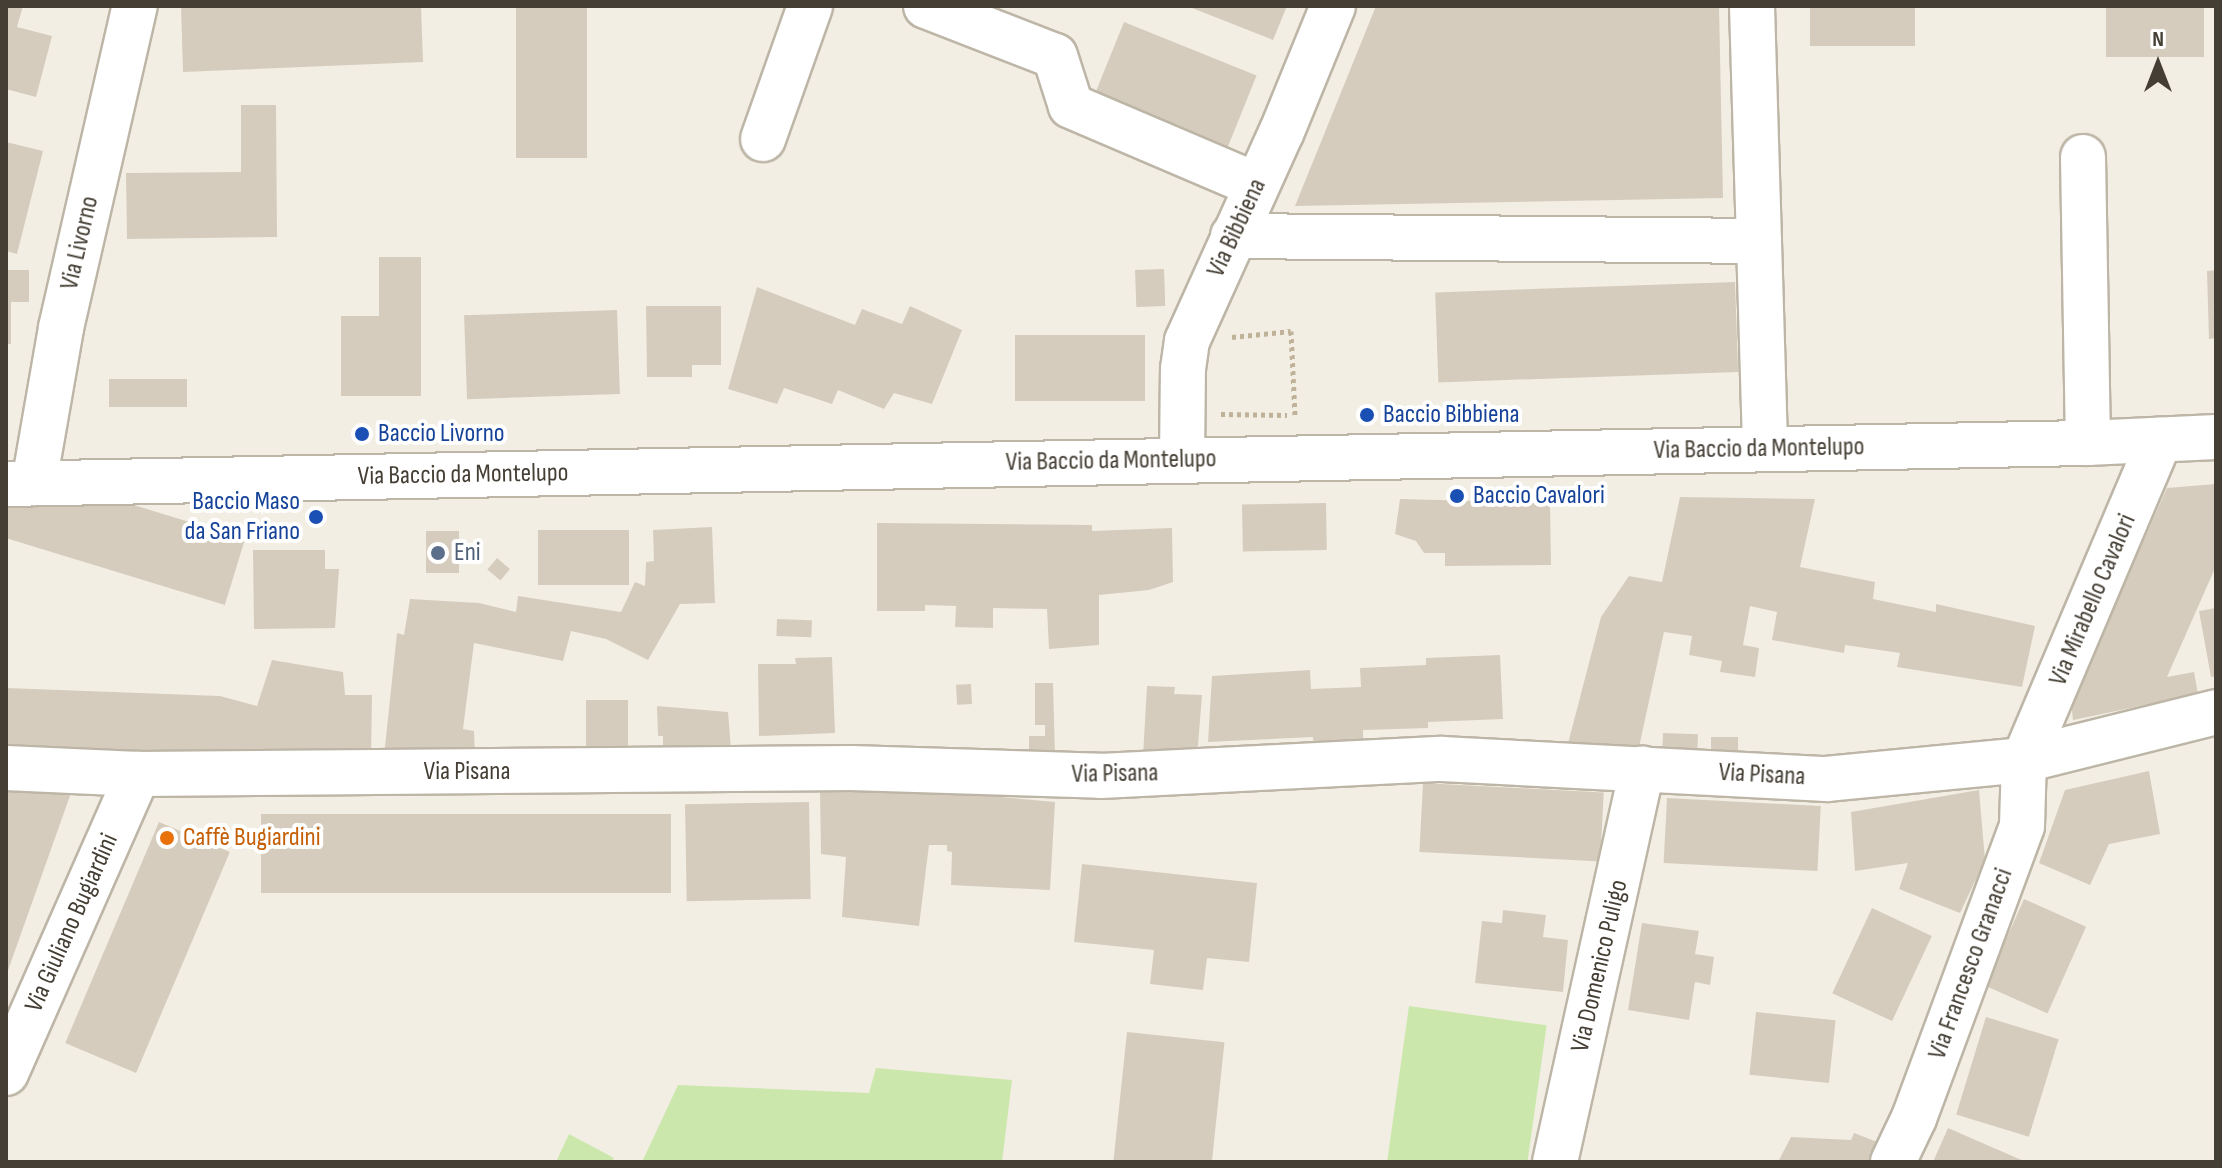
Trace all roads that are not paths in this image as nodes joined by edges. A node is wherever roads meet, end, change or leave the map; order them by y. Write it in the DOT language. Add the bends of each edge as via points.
graph roads {
  1 [pos="135,6"];
  2 [pos="810,6"];
  3 [pos="926,6"];
  4 [pos="1333,6"];
  5 [pos="1752,6"];
  6 [pos="763,139"];
  7 [pos="2083,157"];
  8 [pos="1256,185"];
  9 [pos="1233,236"];
  10 [pos="1759,241"];
  11 [pos="2216,437"];
  12 [pos="2160,440"];
  13 [pos="2088,443"];
  14 [pos="1765,449"];
  15 [pos="1182,460"];
  16 [pos="20,483"];
  17 [pos="2216,712"];
  18 [pos="2024,760"];
  19 [pos="6,768"];
  20 [pos="1642,769"];
  21 [pos="138,774"];
  22 [pos="6,1073"];
  23 [pos="1555,1162"];
  24 [pos="1893,1162"];
  1 -- 16 [label="street, Via Livorno"];
  2 -- 6 [label="street"];
  3 -- 8 [label="street" via="1055,56 1071,106"];
  4 -- 8 [label="street, Via Bibbiena"];
  5 -- 10 [label="street"];
  7 -- 13 [label="street"];
  8 -- 9 [label="street, Via Bibbiena"];
  9 -- 10 [label="street"];
  9 -- 15 [label="street, Via Bibbiena" via="1197,312 1184,354"];
  10 -- 14 [label="street"];
  11 -- 12 [label="street, Via Baccio da Montelupo"];
  12 -- 13 [label="street, Via Baccio da Montelupo"];
  12 -- 18 [label="street, Via Mirabello Cavalori"];
  13 -- 14 [label="street, Via Baccio da Montelupo"];
  14 -- 15 [label="street, Via Baccio da Montelupo"];
  15 -- 16 [label="street, Via Baccio da Montelupo"];
  17 -- 18 [label="street, Via Pisana"];
  18 -- 20 [label="street, Via Pisana" via="1826,779"];
  18 -- 24 [label="street, Via Francesco Granacci" via="2022,826"];
  19 -- 21 [label="street, Via Pisana"];
  20 -- 21 [label="street, Via Pisana" via="1442,759 1101,776 851,768"];
  20 -- 23 [label="street, Via Domenico Puligo"];
  21 -- 22 [label="street, Via Giuliano Bugiardini"];
}
